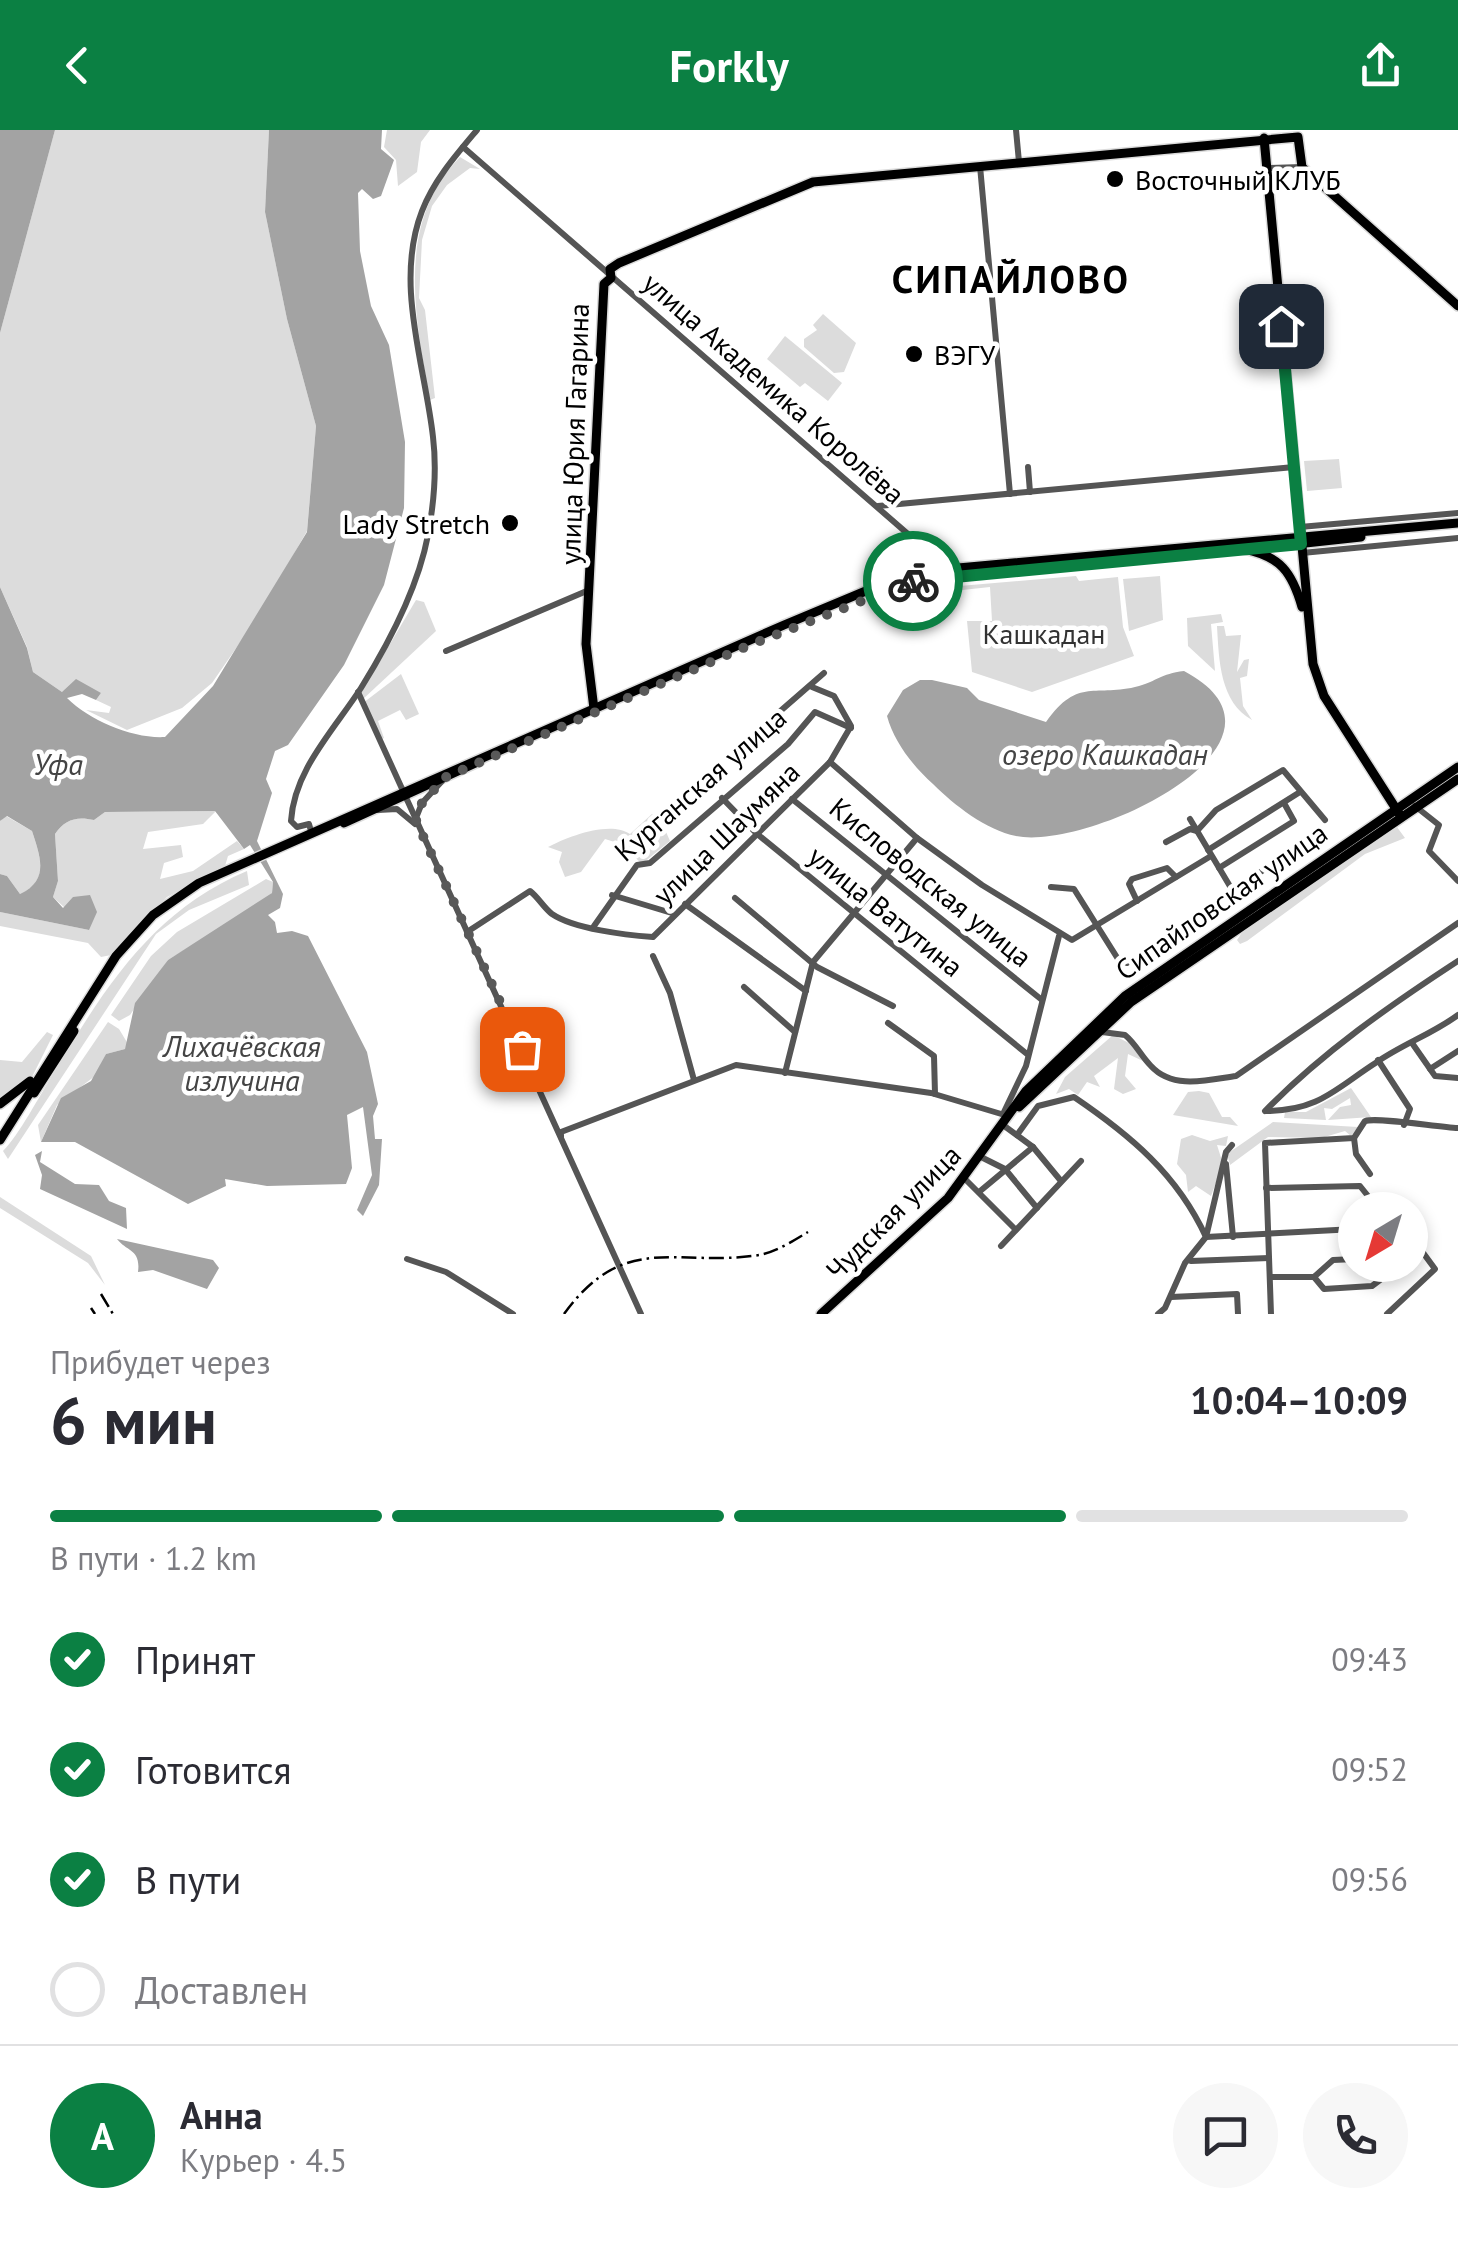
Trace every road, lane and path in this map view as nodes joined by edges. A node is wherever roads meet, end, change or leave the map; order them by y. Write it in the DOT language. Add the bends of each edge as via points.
graph roads {
  1 [pos="478,130"];
  2 [pos="1016,130"];
  3 [pos="1298,134"];
  4 [pos="1264,138"];
  5 [pos="464,147"];
  6 [pos="1018,162"];
  7 [pos="980,165"];
  8 [pos="1302,167"];
  9 [pos="1266,168"];
  10 [pos="611,278"];
  11 [pos="1458,306"];
  12 [pos="1028,467"];
  13 [pos="1294,467"];
  14 [pos="1030,492"];
  15 [pos="1010,494"];
  16 [pos="876,506"];
  17 [pos="1458,512"];
  18 [pos="1458,525"];
  19 [pos="912,538"];
  20 [pos="1458,538"];
  21 [pos="1301,540"];
  22 [pos="1244,549"];
  23 [pos="947,572"];
  24 [pos="900,578"];
  25 [pos="590,590"];
  26 [pos="1308,624"];
  27 [pos="446,651"];
  28 [pos="824,673"];
  29 [pos="812,687"];
  30 [pos="358,692"];
  31 [pos="594,709"];
  32 [pos="851,727"];
  33 [pos="754,734"];
  34 [pos="830,762"];
  35 [pos="1458,767"];
  36 [pos="446,777"];
  37 [pos="1458,779"];
  38 [pos="1301,792"];
  39 [pos="402,794"];
  40 [pos="722,798"];
  41 [pos="792,799"];
  42 [pos="1284,802"];
  43 [pos="1414,806"];
  44 [pos="372,810"];
  45 [pos="1398,811"];
  46 [pos="1190,818"];
  47 [pos="1325,820"];
  48 [pos="419,828"];
  49 [pos="1197,830"];
  50 [pos="312,831"];
  51 [pos="756,833"];
  52 [pos="917,838"];
  53 [pos="1166,842"];
  54 [pos="286,845"];
  55 [pos="1210,853"];
  56 [pos="1281,858"];
  57 [pos="1219,868"];
  58 [pos="229,871"];
  59 [pos="884,875"];
  60 [pos="1176,877"];
  61 [pos="1458,881"];
  62 [pos="1052,887"];
  63 [pos="1234,893"];
  64 [pos="612,895"];
  65 [pos="734,898"];
  66 [pos="1136,901"];
  67 [pos="685,904"];
  68 [pos="851,913"];
  69 [pos="675,914"];
  70 [pos="1458,924"];
  71 [pos="1097,925"];
  72 [pos="594,926"];
  73 [pos="1229,928"];
  74 [pos="466,932"];
  75 [pos="1059,936"];
  76 [pos="653,956"];
  77 [pos="1458,961"];
  78 [pos="813,962"];
  79 [pos="744,987"];
  80 [pos="806,991"];
  81 [pos="1042,1000"];
  82 [pos="893,1006"];
  83 [pos="1458,1015"];
  84 [pos="888,1023"];
  85 [pos="795,1032"];
  86 [pos="1095,1035"];
  87 [pos="1412,1043"];
  88 [pos="1458,1050"];
  89 [pos="1027,1054"];
  90 [pos="1378,1060"];
  91 [pos="42,1069"];
  92 [pos="1430,1069"];
  93 [pos="785,1073"];
  94 [pos="1458,1078"];
  95 [pos="694,1080"];
  96 [pos="1028,1093"];
  97 [pos="935,1094"];
  98 [pos="0,1104"];
  99 [pos="1006,1118"];
  100 [pos="4,1124"];
  101 [pos="1404,1125"];
  102 [pos="1458,1128"];
  103 [pos="1017,1135"];
  104 [pos="561,1138"];
  105 [pos="1354,1138"];
  106 [pos="994,1139"];
  107 [pos="0,1140"];
  108 [pos="1232,1146"];
  109 [pos="1033,1148"];
  110 [pos="982,1157"];
  111 [pos="1080,1161"];
  112 [pos="1226,1164"];
  113 [pos="1004,1169"];
  114 [pos="1370,1174"];
  115 [pos="965,1179"];
  116 [pos="1061,1181"];
  117 [pos="1266,1188"];
  118 [pos="979,1192"];
  119 [pos="1365,1192"];
  120 [pos="1037,1208"];
  121 [pos="1015,1229"];
  122 [pos="1338,1230"];
  123 [pos="1269,1236"];
  124 [pos="1206,1237"];
  125 [pos="1233,1237"];
  126 [pos="1001,1246"];
  127 [pos="1269,1258"];
  128 [pos="407,1259"];
  129 [pos="1338,1260"];
  130 [pos="1186,1263"];
  131 [pos="1314,1276"];
  132 [pos="1272,1278"];
  133 [pos="1377,1282"];
  134 [pos="1420,1282"];
  135 [pos="1171,1297"];
  136 [pos="513,1314"];
  137 [pos="641,1314"];
  138 [pos="821,1314"];
  139 [pos="1158,1314"];
  140 [pos="1238,1314"];
  141 [pos="1272,1314"];
  142 [pos="1387,1314"];
  1 -- 5 [label="street"];
  2 -- 6 [label="street"];
  3 -- 4 [label="main road, улица Юрия Гагарина"];
  3 -- 8 [label="main road, улица Юрия Гагарина"];
  4 -- 6 [label="main road, улица Юрия Гагарина"];
  4 -- 9 [label="main road"];
  5 -- 10 [label="street, улица Академика Королёва"];
  5 -- 30 [label="street" via="424,206 412,264 435,457 428,538 414,583"];
  6 -- 7 [label="main road, улица Юрия Гагарина"];
  7 -- 10 [label="main road, улица Юрия Гагарина" via="813,182 619,263 610,269"];
  7 -- 15 [label="street"];
  8 -- 9 [label="street"];
  8 -- 11 [label="main road"];
  9 -- 13 [label="main road"];
  10 -- 16 [label="street, улица Академика Королёва"];
  10 -- 25 [label="main road, улица Юрия Гагарина" via="602,292"];
  12 -- 14 [label="street"];
  13 -- 14 [label="street"];
  13 -- 21 [label="main road"];
  14 -- 15 [label="street"];
  15 -- 16 [label="street"];
  16 -- 19 [label="street, улица Академика Королёва"];
  17 -- 21 [label="street"];
  18 -- 21 [label="main road"];
  19 -- 23 [label="street, улица Академика Королёва"];
  19 -- 24 [label="main road" via="915,561"];
  20 -- 21 [label="street" via="1352,548"];
  21 -- 22 [label="main road"];
  21 -- 23 [label="main road"];
  21 -- 26 [label="main road"];
  22 -- 23 [label="main road"];
  22 -- 26 [label="main road" via="1286,567"];
  23 -- 24 [label="main road"];
  23 -- 31 [label="main road" via="880,592"];
  24 -- 31 [label="main road"];
  25 -- 27 [label="street"];
  25 -- 31 [label="main road, улица Юрия Гагарина" via="586,647"];
  26 -- 45 [label="main road" via="1320,687"];
  28 -- 29 [label="street"];
  29 -- 32 [label="street" via="834,696"];
  29 -- 33 [label="street"];
  30 -- 39 [label="street"];
  30 -- 50 [label="street" via="302,783 291,822 309,824"];
  31 -- 36 [label="main road"];
  31 -- 39 [label="main road"];
  32 -- 34 [label="street, улица Шаумяна"];
  32 -- 40 [label="street, Курганская улица" via="815,712 788,744"];
  34 -- 41 [label="street, улица Шаумяна"];
  34 -- 52 [label="street"];
  35 -- 45 [label="main road, Сипайловская улица"];
  36 -- 39 [label="main road"];
  36 -- 48 [label="street" via="417,811"];
  37 -- 43 [label="main road, Сипайловская улица"];
  38 -- 42 [label="street"];
  38 -- 47 [label="street"];
  38 -- 49 [label="street" via="1283,770 1216,810"];
  39 -- 44 [label="main road"];
  39 -- 48 [label="street"];
  39 -- 50 [label="main road"];
  40 -- 51 [label="street, улица Ватутина"];
  40 -- 64 [label="street, Курганская улица" via="650,863 637,865"];
  41 -- 51 [label="street, улица Шаумяна"];
  41 -- 59 [label="street, Кисловодская улица"];
  42 -- 55 [label="street"];
  42 -- 57 [label="street" via="1295,820"];
  43 -- 45 [label="main road, Сипайловская улица"];
  43 -- 61 [label="street" via="1436,821 1439,830 1429,850"];
  44 -- 48 [label="street" via="398,809"];
  44 -- 54 [label="main road"];
  45 -- 73 [label="main road, Сипайловская улица"];
  46 -- 49 [label="street"];
  48 -- 74 [label="street"];
  49 -- 53 [label="street"];
  49 -- 55 [label="street"];
  50 -- 54 [label="main road"];
  51 -- 67 [label="street, улица Шаумяна"];
  51 -- 68 [label="street, улица Ватутина"];
  52 -- 59 [label="street"];
  52 -- 75 [label="street"];
  54 -- 58 [label="main road"];
  55 -- 57 [label="street"];
  55 -- 60 [label="street"];
  56 -- 63 [label="street"];
  57 -- 63 [label="street"];
  58 -- 91 [label="main road" via="170,900 134,934"];
  58 -- 100 [label="main road" via="172,906 132,945 24,1109"];
  59 -- 68 [label="street"];
  59 -- 81 [label="street, Кисловодская улица"];
  60 -- 66 [label="street"];
  60 -- 66 [label="street" via="1167,868 1132,880"];
  62 -- 71 [label="street" via="1074,888"];
  63 -- 71 [label="street" via="1127,963"];
  64 -- 69 [label="street"];
  64 -- 72 [label="street, Курганская улица"];
  65 -- 78 [label="street"];
  66 -- 71 [label="street"];
  67 -- 69 [label="street, улица Шаумяна"];
  67 -- 80 [label="street"];
  68 -- 78 [label="street"];
  68 -- 89 [label="street, улица Ватутина"];
  69 -- 72 [label="street, улица Шаумяна" via="653,937"];
  70 -- 86 [label="street" via="1236,1076 1175,1080 1154,1070 1116,1031"];
  71 -- 75 [label="street" via="1072,940"];
  72 -- 74 [label="street" via="552,914 530,890"];
  73 -- 86 [label="main road, Сипайловская улица"];
  73 -- 96 [label="main road, Сипайловская улица" via="1125,996"];
  74 -- 104 [label="street"];
  75 -- 81 [label="street"];
  76 -- 95 [label="street"];
  77 -- 90 [label="street" via="1338,1045 1265,1111 1301,1109 1342,1090"];
  78 -- 80 [label="street"];
  78 -- 82 [label="street"];
  79 -- 85 [label="street"];
  80 -- 85 [label="street"];
  81 -- 89 [label="street"];
  83 -- 87 [label="street"];
  84 -- 97 [label="street" via="934,1056"];
  85 -- 93 [label="street"];
  86 -- 96 [label="main road, Сипайловская улица"];
  87 -- 90 [label="street"];
  87 -- 92 [label="street"];
  88 -- 92 [label="street"];
  89 -- 99 [label="street"];
  90 -- 101 [label="street" via="1410,1109"];
  91 -- 98 [label="main road"];
  91 -- 100 [label="main road"];
  92 -- 94 [label="street" via="1435,1076"];
  93 -- 95 [label="street" via="736,1066"];
  93 -- 97 [label="street"];
  95 -- 104 [label="street" via="561,1132"];
  96 -- 99 [label="main road, Сипайловская улица"];
  97 -- 99 [label="street"];
  99 -- 103 [label="street"];
  99 -- 106 [label="main road, Сипайловская улица"];
  100 -- 107 [label="main road"];
  101 -- 102 [label="street"];
  101 -- 105 [label="street" via="1365,1120"];
  103 -- 109 [label="street"];
  103 -- 124 [label="street" via="1038,1106 1075,1098 1161,1166"];
  104 -- 137 [label="street"];
  105 -- 114 [label="street"];
  105 -- 117 [label="street" via="1265,1143"];
  106 -- 110 [label="main road, Чудская улица"];
  108 -- 112 [label="street"];
  109 -- 113 [label="street"];
  109 -- 116 [label="street"];
  110 -- 113 [label="street"];
  110 -- 115 [label="main road, Чудская улица"];
  111 -- 116 [label="street"];
  112 -- 124 [label="street"];
  112 -- 125 [label="street"];
  113 -- 118 [label="street"];
  113 -- 120 [label="street"];
  115 -- 118 [label="street"];
  115 -- 138 [label="main road, Чудская улица"];
  116 -- 120 [label="street"];
  117 -- 119 [label="street" via="1360,1186"];
  117 -- 123 [label="street"];
  118 -- 121 [label="street"];
  120 -- 121 [label="street"];
  121 -- 126 [label="street"];
  122 -- 123 [label="street"];
  123 -- 125 [label="street"];
  123 -- 127 [label="street"];
  124 -- 125 [label="street"];
  124 -- 130 [label="street"];
  127 -- 130 [label="street"];
  127 -- 132 [label="street"];
  128 -- 136 [label="street" via="446,1272"];
  129 -- 131 [label="street"];
  130 -- 135 [label="street"];
  131 -- 132 [label="street"];
  131 -- 133 [label="street" via="1324,1289"];
  132 -- 141 [label="street"];
  134 -- 142 [label="street"];
  135 -- 139 [label="street"];
  135 -- 140 [label="street" via="1236,1294"];
}
